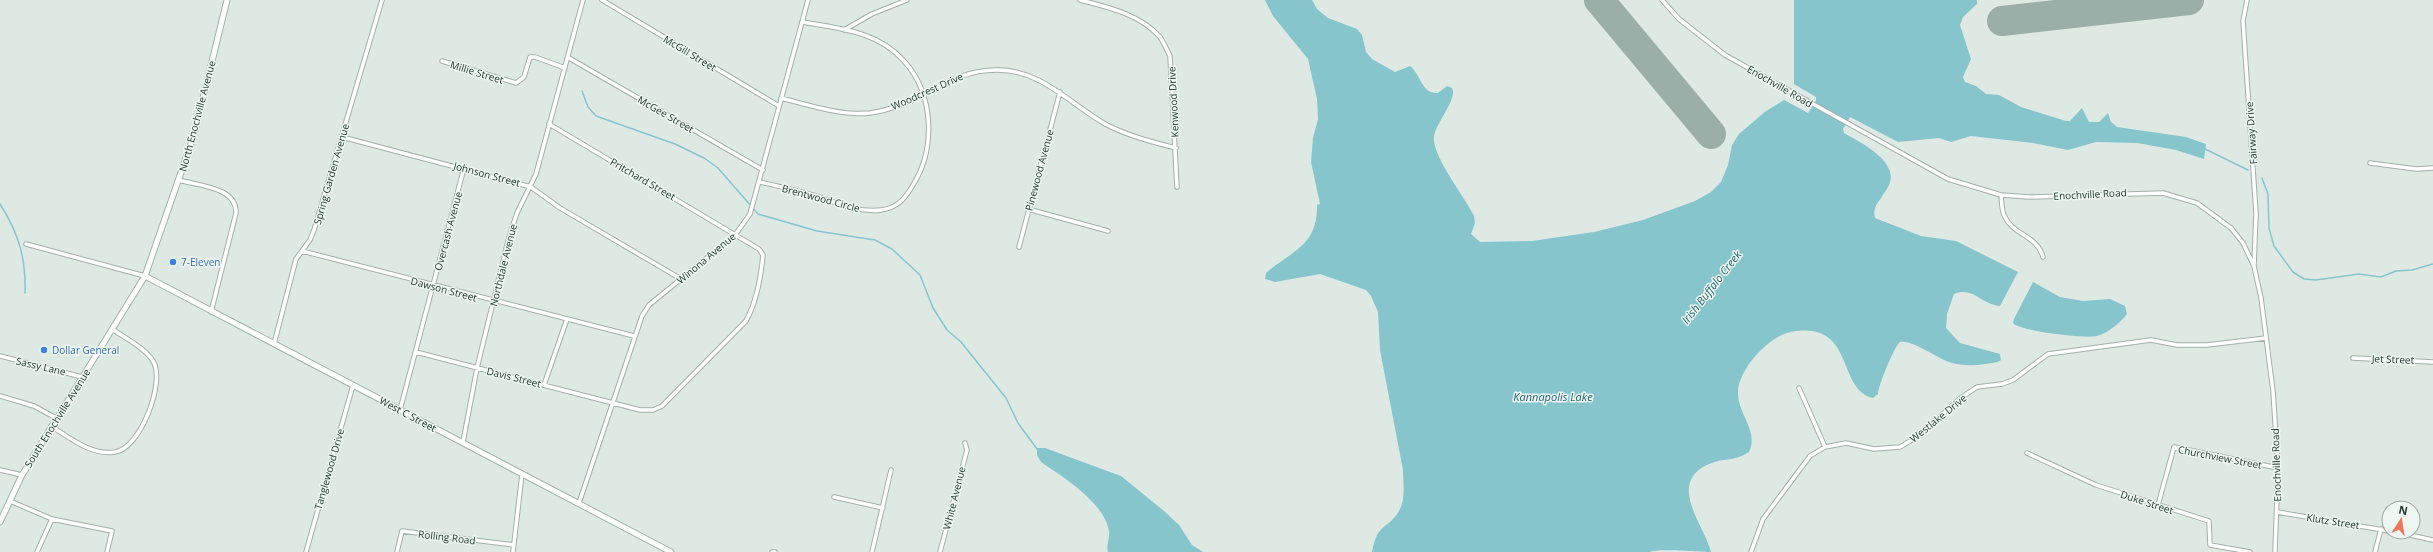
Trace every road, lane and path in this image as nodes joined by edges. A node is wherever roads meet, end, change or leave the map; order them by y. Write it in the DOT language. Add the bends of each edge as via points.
graph roads {
  1 [pos="227,0"];
  2 [pos="382,0"];
  3 [pos="583,0"];
  4 [pos="602,0"];
  5 [pos="808,0"];
  6 [pos="907,0"];
  7 [pos="1080,0"];
  8 [pos="1662,0"];
  9 [pos="2247,0"];
  10 [pos="802,22"];
  11 [pos="844,30"];
  12 [pos="569,58"];
  13 [pos="442,61"];
  14 [pos="565,68"];
  15 [pos="1060,92"];
  16 [pos="924,93"];
  17 [pos="781,98"];
  18 [pos="778,106"];
  19 [pos="549,124"];
  20 [pos="342,136"];
  21 [pos="1176,148"];
  22 [pos="2370,163"];
  23 [pos="464,168"];
  24 [pos="2433,168"];
  25 [pos="763,170"];
  26 [pos="179,180"];
  27 [pos="760,182"];
  28 [pos="531,187"];
  29 [pos="1177,187"];
  30 [pos="2001,195"];
  31 [pos="1028,209"];
  32 [pos="1108,231"];
  33 [pos="735,235"];
  34 [pos="26,244"];
  35 [pos="1019,247"];
  36 [pos="302,251"];
  37 [pos="2043,258"];
  38 [pos="2254,266"];
  39 [pos="145,276"];
  40 [pos="681,279"];
  41 [pos="433,286"];
  42 [pos="494,302"];
  43 [pos="211,312"];
  44 [pos="566,319"];
  45 [pos="112,329"];
  46 [pos="634,336"];
  47 [pos="2266,338"];
  48 [pos="274,344"];
  49 [pos="416,352"];
  50 [pos="0,356"];
  51 [pos="2354,358"];
  52 [pos="2433,362"];
  53 [pos="477,368"];
  54 [pos="82,377"];
  55 [pos="353,385"];
  56 [pos="544,385"];
  57 [pos="1799,388"];
  58 [pos="0,396"];
  59 [pos="613,402"];
  60 [pos="400,410"];
  61 [pos="56,418"];
  62 [pos="51,426"];
  63 [pos="463,442"];
  64 [pos="965,443"];
  65 [pos="1825,447"];
  66 [pos="2028,453"];
  67 [pos="2278,468"];
  68 [pos="0,470"];
  69 [pos="891,470"];
  70 [pos="522,474"];
  71 [pos="22,475"];
  72 [pos="834,497"];
  73 [pos="10,501"];
  74 [pos="579,503"];
  75 [pos="2158,505"];
  76 [pos="883,508"];
  77 [pos="2277,512"];
  78 [pos="52,519"];
  79 [pos="0,522"];
  80 [pos="2381,529"];
  81 [pos="2421,537"];
  82 [pos="2433,540"];
  83 [pos="514,545"];
  84 [pos="37,552"];
  85 [pos="107,552"];
  86 [pos="306,552"];
  87 [pos="397,552"];
  88 [pos="513,552"];
  89 [pos="670,552"];
  90 [pos="872,552"];
  91 [pos="940,552"];
  92 [pos="1751,552"];
  93 [pos="2250,552"];
  94 [pos="2275,552"];
  95 [pos="2375,552"];
  1 -- 26 [label="main road, North Enochville Avenue" via="194,136"];
  2 -- 20 [label="street, Spring Garden Avenue"];
  3 -- 12 [label="street, Northdale Avenue"];
  4 -- 18 [label="street, McGill Street"];
  5 -- 10 [label="street, Winona Avenue"];
  6 -- 11 [label="street" via="872,14"];
  7 -- 21 [label="street, Kenwood Drive" via="1127,14 1160,38 1170,56"];
  8 -- 30 [label="street, Enochville Road" via="1679,19 1725,55 1948,179"];
  9 -- 38 [label="street, Fairway Drive" via="2243,21 2256,213"];
  10 -- 11 [label="street, Brentwood Circle"];
  10 -- 17 [label="street, Winona Avenue"];
  11 -- 16 [label="street, Brentwood Circle" via="868,36 895,52 909,66"];
  12 -- 14 [label="street, Northdale Avenue"];
  12 -- 25 [label="street, McGee Street"];
  13 -- 14 [label="street, Millie Street" via="516,83 524,77 530,57"];
  14 -- 19 [label="street, Northdale Avenue"];
  15 -- 16 [label="street, Woodcrest Drive" via="1020,72 999,70 979,71 955,77"];
  15 -- 21 [label="street, Woodcrest Drive" via="1106,124 1126,134"];
  15 -- 31 [label="street, Pinewood Avenue"];
  16 -- 17 [label="street, Woodcrest Drive" via="892,107 870,113 852,113"];
  16 -- 27 [label="street, Brentwood Circle" via="929,132 927,153 916,180 907,195 896,206 868,211"];
  17 -- 18 [label="street, Winona Avenue"];
  18 -- 25 [label="street, Winona Avenue"];
  19 -- 28 [label="street, Northdale Avenue"];
  19 -- 33 [label="street, Pritchard Street"];
  20 -- 23 [label="street, Johnson Street"];
  20 -- 36 [label="street, Spring Garden Avenue" via="314,230"];
  21 -- 29 [label="street, Kenwood Drive"];
  22 -- 24 [label="street"];
  23 -- 28 [label="street, Johnson Street"];
  23 -- 41 [label="street, Overcash Avenue"];
  25 -- 27 [label="street, Winona Avenue"];
  26 -- 39 [label="main road, North Enochville Avenue"];
  26 -- 43 [label="street" via="222,192 234,199 236,205"];
  27 -- 33 [label="street, Winona Avenue" via="750,214"];
  28 -- 40 [label="street, Johnson Street" via="560,208"];
  28 -- 42 [label="street, Northdale Avenue" via="513,224"];
  30 -- 37 [label="street" via="2004,217 2040,246"];
  30 -- 38 [label="street, Enochville Road" via="2029,197 2163,193 2182,197 2197,203 2231,228 2243,243"];
  31 -- 32 [label="street"];
  31 -- 35 [label="street, Pinewood Avenue"];
  33 -- 40 [label="street, Winona Avenue"];
  33 -- 59 [label="street, Pritchard Street" via="759,249 763,255 750,314 746,321 662,406 653,410 640,410"];
  34 -- 39 [label="street"];
  36 -- 41 [label="street, Dawson Street"];
  36 -- 48 [label="street, Spring Garden Avenue" via="296,259"];
  38 -- 47 [label="street, Enochville Road"];
  39 -- 43 [label="main road, West C Street"];
  39 -- 45 [label="main road, South Enochville Avenue"];
  40 -- 46 [label="street, Winona Avenue" via="649,305"];
  41 -- 42 [label="street, Dawson Street"];
  41 -- 49 [label="street, Overcash Avenue"];
  42 -- 44 [label="street, Dawson Street"];
  42 -- 53 [label="street, Northdale Avenue"];
  43 -- 48 [label="main road, West C Street"];
  44 -- 46 [label="street, Dawson Street"];
  44 -- 56 [label="street"];
  45 -- 54 [label="main road, South Enochville Avenue"];
  45 -- 62 [label="street" via="153,360 156,369 156,390 145,420 132,443 116,452 97,451"];
  46 -- 59 [label="street, Winona Avenue"];
  47 -- 65 [label="street, Westlake Drive" via="2200,345 2178,345 2151,340 2048,354 2013,380 1977,387 1958,400 1920,435 1900,447 1874,449 1846,443"];
  47 -- 67 [label="street, Enochville Road"];
  48 -- 55 [label="main road, West C Street"];
  49 -- 53 [label="street, Davis Street"];
  49 -- 60 [label="street, Overcash Avenue"];
  50 -- 54 [label="street, Sassy Lane"];
  51 -- 52 [label="street, Jet Street"];
  53 -- 56 [label="street, Davis Street"];
  53 -- 63 [label="street, Northdale Avenue"];
  54 -- 61 [label="main road, South Enochville Avenue"];
  55 -- 60 [label="main road, West C Street"];
  55 -- 86 [label="street, Tanglewood Drive"];
  56 -- 59 [label="street, Davis Street"];
  57 -- 65 [label="street"];
  58 -- 61 [label="street" via="34,406"];
  59 -- 74 [label="street, Winona Avenue"];
  60 -- 63 [label="main road, West C Street"];
  61 -- 62 [label="main road, South Enochville Avenue"];
  62 -- 71 [label="main road, South Enochville Avenue"];
  63 -- 70 [label="main road, West C Street"];
  64 -- 91 [label="street, White Avenue" via="967,450"];
  65 -- 92 [label="street, Westlake Drive" via="1810,456 1763,519"];
  66 -- 75 [label="street, Duke Street" via="2096,485"];
  67 -- 75 [label="street, Churchview Street" via="2174,446"];
  67 -- 77 [label="street, Enochville Road"];
  68 -- 71 [label="street"];
  69 -- 76 [label="street"];
  70 -- 74 [label="main road, West C Street"];
  70 -- 83 [label="street"];
  71 -- 73 [label="main road, South Enochville Avenue"];
  72 -- 76 [label="street"];
  73 -- 78 [label="street"];
  73 -- 79 [label="main road, South Enochville Avenue"];
  74 -- 89 [label="main road, West C Street"];
  75 -- 93 [label="street, Duke Street" via="2209,521 2210,546"];
  76 -- 90 [label="street"];
  77 -- 80 [label="street, Klutz Street"];
  77 -- 94 [label="street, Enochville Road"];
  78 -- 84 [label="street"];
  78 -- 85 [label="street" via="112,531"];
  80 -- 95 [label="street"];
  81 -- 82 [label="street"];
  83 -- 87 [label="street, Rolling Road" via="402,531"];
  83 -- 88 [label="street"];
}
